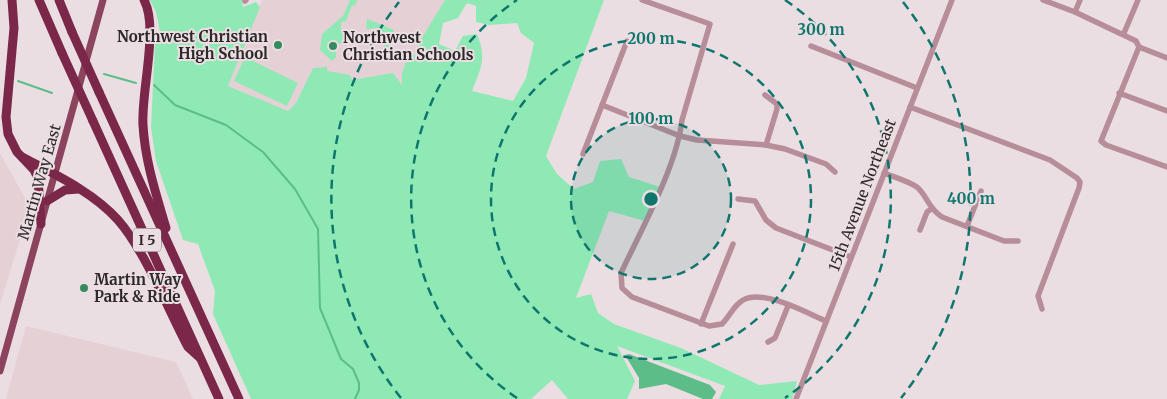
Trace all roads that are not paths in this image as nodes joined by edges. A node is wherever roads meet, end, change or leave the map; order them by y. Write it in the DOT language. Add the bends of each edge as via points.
graph roads {
  1 [pos="12,0"];
  2 [pos="39,0"];
  3 [pos="59,0"];
  4 [pos="103,0"];
  5 [pos="144,0"];
  6 [pos="642,0"];
  7 [pos="952,0"];
  8 [pos="1043,0"];
  9 [pos="1080,0"];
  10 [pos="1138,0"];
  11 [pos="1075,12"];
  12 [pos="1124,33"];
  13 [pos="627,41"];
  14 [pos="810,46"];
  15 [pos="1138,47"];
  16 [pos="1167,58"];
  17 [pos="918,88"];
  18 [pos="1119,93"];
  19 [pos="765,95"];
  20 [pos="602,105"];
  21 [pos="910,107"];
  22 [pos="1167,111"];
  23 [pos="680,136"];
  24 [pos="766,145"];
  25 [pos="583,154"];
  26 [pos="22,157"];
  27 [pos="1167,166"];
  28 [pos="835,172"];
  29 [pos="884,173"];
  30 [pos="55,175"];
  31 [pos="79,189"];
  32 [pos="981,191"];
  33 [pos="738,199"];
  34 [pos="48,201"];
  35 [pos="932,209"];
  36 [pos="41,224"];
  37 [pos="967,226"];
  38 [pos="920,230"];
  39 [pos="1018,241"];
  40 [pos="733,244"];
  41 [pos="851,257"];
  42 [pos="175,258"];
  43 [pos="788,306"];
  44 [pos="1042,309"];
  45 [pos="826,321"];
  46 [pos="701,324"];
  47 [pos="768,342"];
  48 [pos="202,360"];
  49 [pos="0,371"];
  50 [pos="219,399"];
  51 [pos="240,399"];
  52 [pos="796,399"];
  1 -- 26 [label="highway" via="14,28 6,117 8,134"];
  2 -- 48 [label="highway, I 5, bridge"];
  3 -- 42 [label="highway, I 5, bridge"];
  4 -- 30 [label="main road, Martin Way East"];
  5 -- 42 [label="highway" via="149,18 142,122 145,155"];
  6 -- 23 [label="street" via="710,24"];
  7 -- 17 [label="street, 15th Avenue Northeast"];
  8 -- 11 [label="street"];
  9 -- 11 [label="street"];
  10 -- 12 [label="street"];
  11 -- 12 [label="street"];
  12 -- 15 [label="street" via="1133,37"];
  13 -- 20 [label="street"];
  14 -- 17 [label="street"];
  15 -- 16 [label="street"];
  15 -- 18 [label="street"];
  17 -- 21 [label="street, 15th Avenue Northeast"];
  18 -- 22 [label="street"];
  18 -- 27 [label="street" via="1101,140 1106,145"];
  19 -- 24 [label="street" via="777,104 778,109"];
  20 -- 23 [label="street"];
  20 -- 25 [label="street"];
  21 -- 29 [label="street, 15th Avenue Northeast"];
  21 -- 44 [label="street" via="1050,160 1080,182 1038,296"];
  23 -- 24 [label="street" via="708,142"];
  23 -- 46 [label="street" via="621,273 622,288 632,297"];
  24 -- 28 [label="street" via="826,164"];
  26 -- 30 [label="highway"];
  26 -- 36 [label="highway" via="38,178"];
  29 -- 35 [label="street" via="916,186"];
  29 -- 41 [label="street, 15th Avenue Northeast"];
  30 -- 31 [label="highway"];
  30 -- 34 [label="main road, Martin Way East"];
  31 -- 34 [label="highway" via="65,190"];
  31 -- 48 [label="highway" via="117,219 133,240 188,347"];
  32 -- 37 [label="street"];
  33 -- 41 [label="street" via="755,201 766,220 776,228"];
  34 -- 36 [label="main road, Martin Way East"];
  35 -- 37 [label="street" via="942,217"];
  35 -- 38 [label="street" via="927,212"];
  36 -- 49 [label="main road, Martin Way East"];
  37 -- 39 [label="street" via="1004,241"];
  40 -- 46 [label="street"];
  41 -- 45 [label="street, 15th Avenue Northeast"];
  42 -- 51 [label="highway, I 5"];
  43 -- 45 [label="street"];
  43 -- 46 [label="street" via="753,296 737,305 722,324"];
  43 -- 47 [label="street" via="775,338"];
  45 -- 52 [label="street, 15th Avenue Northeast"];
  48 -- 50 [label="highway, I 5"];
}
